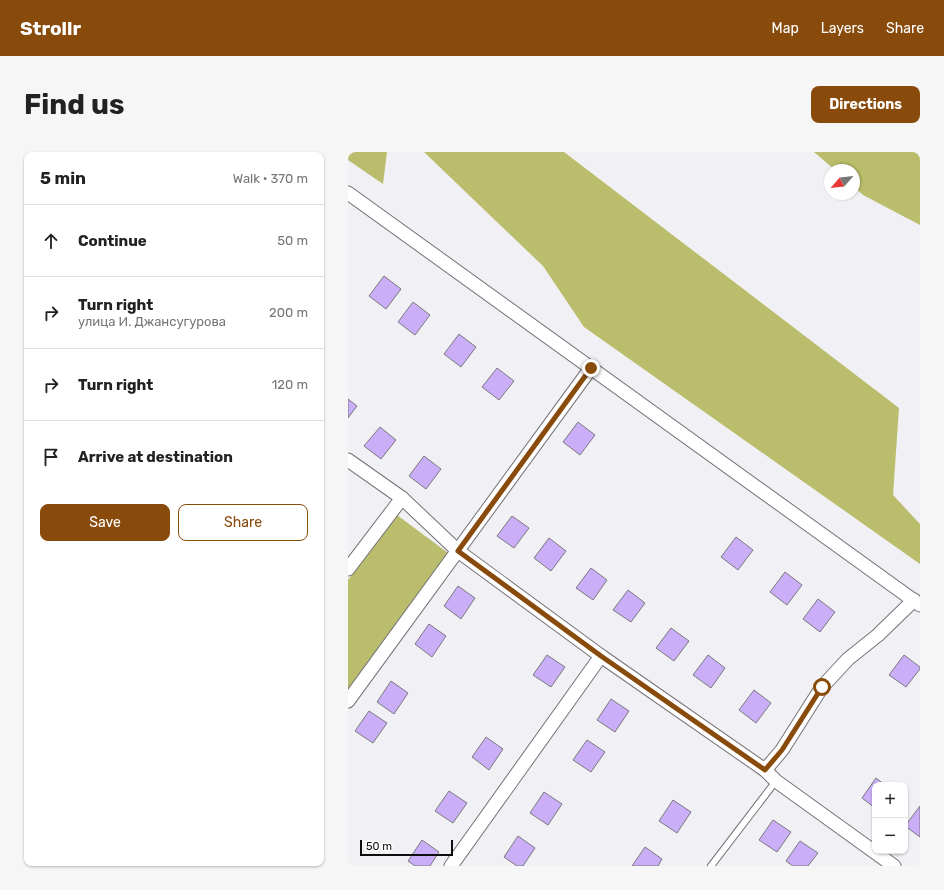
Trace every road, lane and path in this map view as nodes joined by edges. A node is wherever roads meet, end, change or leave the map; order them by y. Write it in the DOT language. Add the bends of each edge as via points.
graph roads {
  1 [pos="348,192"];
  2 [pos="591,368"];
  3 [pos="348,460"];
  4 [pos="402,498"];
  5 [pos="458,551"];
  6 [pos="348,569"];
  7 [pos="917,602"];
  8 [pos="601,656"];
  9 [pos="348,701"];
  10 [pos="765,770"];
  11 [pos="776,781"];
  12 [pos="451,866"];
  13 [pos="711,866"];
  14 [pos="894,866"];
  1 -- 2 [label="street"];
  2 -- 5 [label="street"];
  2 -- 7 [label="street"];
  3 -- 4 [label="street"];
  4 -- 5 [label="street"];
  4 -- 6 [label="street"];
  5 -- 8 [label="street"];
  5 -- 9 [label="street"];
  7 -- 10 [label="street" via="848,659 822,687 782,750"];
  8 -- 10 [label="street"];
  8 -- 12 [label="street"];
  10 -- 11 [label="street"];
  11 -- 13 [label="lane"];
  11 -- 14 [label="street"];
}
